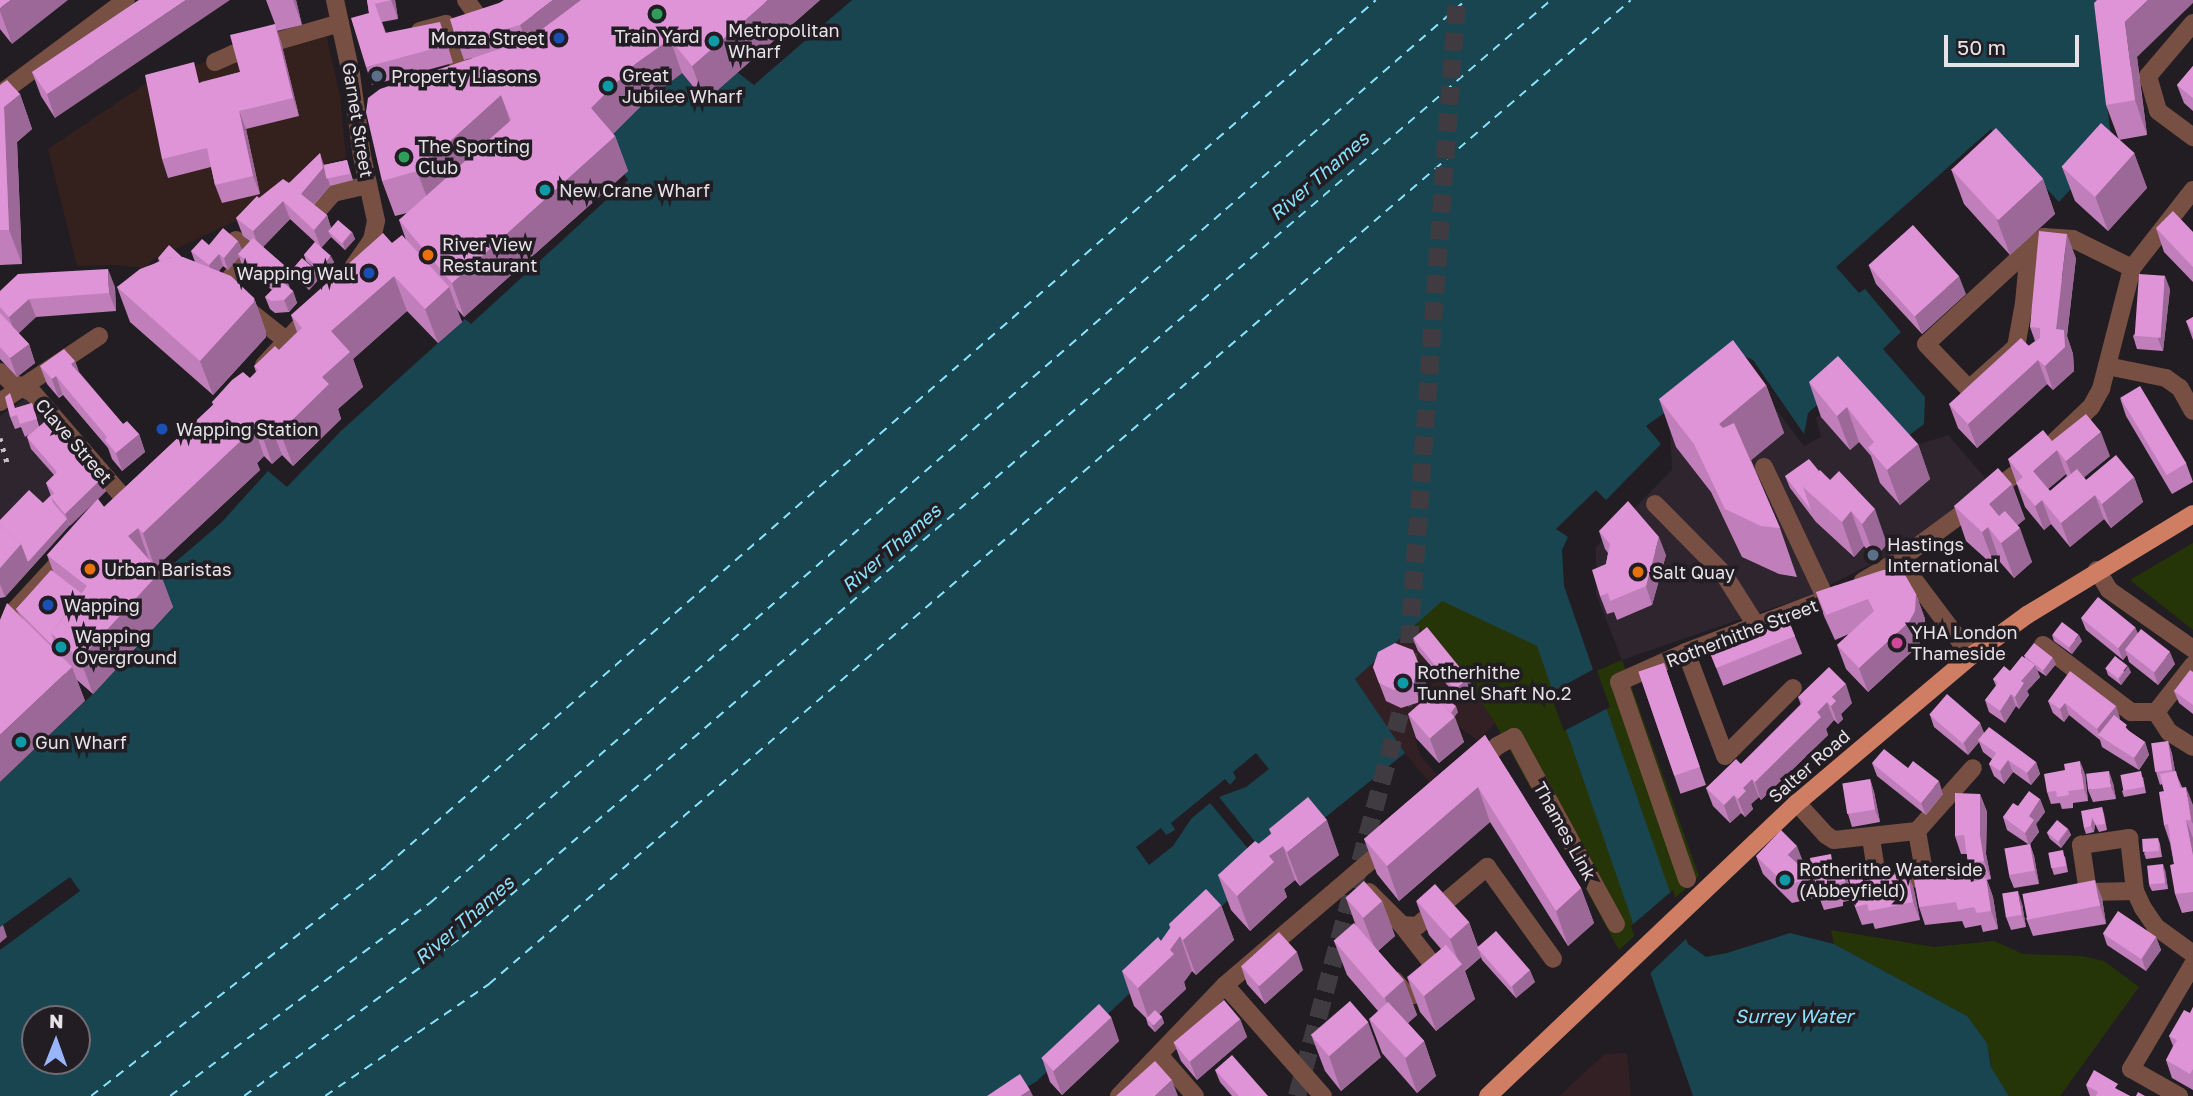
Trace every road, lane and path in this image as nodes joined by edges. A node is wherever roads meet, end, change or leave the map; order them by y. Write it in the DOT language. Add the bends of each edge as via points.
graph roads {
  1 [pos="126,0"];
  2 [pos="335,0"];
  3 [pos="466,0"];
  4 [pos="477,16"];
  5 [pos="340,23"];
  6 [pos="2193,23"];
  7 [pos="397,36"];
  8 [pos="215,62"];
  9 [pos="464,82"];
  10 [pos="0,94"];
  11 [pos="2193,137"];
  12 [pos="368,185"];
  13 [pos="2193,190"];
  14 [pos="314,215"];
  15 [pos="236,240"];
  16 [pos="372,240"];
  17 [pos="395,242"];
  18 [pos="2029,249"];
  19 [pos="2132,268"];
  20 [pos="346,275"];
  21 [pos="200,286"];
  22 [pos="220,290"];
  23 [pos="321,303"];
  24 [pos="99,336"];
  25 [pos="287,341"];
  26 [pos="2107,366"];
  27 [pos="0,372"];
  28 [pos="252,378"];
  29 [pos="22,387"];
  30 [pos="1969,389"];
  31 [pos="0,402"];
  32 [pos="1954,403"];
  33 [pos="2193,411"];
  34 [pos="1764,467"];
  35 [pos="1655,504"];
  36 [pos="107,514"];
  37 [pos="2193,514"];
  38 [pos="80,541"];
  39 [pos="1899,560"];
  40 [pos="2097,570"];
  41 [pos="1827,601"];
  42 [pos="1756,625"];
  43 [pos="0,642"];
  44 [pos="2043,645"];
  45 [pos="2193,649"];
  46 [pos="1686,652"];
  47 [pos="1971,656"];
  48 [pos="2193,665"];
  49 [pos="1794,688"];
  50 [pos="2155,712"];
  51 [pos="2193,747"];
  52 [pos="1973,768"];
  53 [pos="1467,775"];
  54 [pos="1797,803"];
  55 [pos="1406,831"];
  56 [pos="1917,831"];
  57 [pos="1871,838"];
  58 [pos="1353,876"];
  59 [pos="1687,878"];
  60 [pos="2136,891"];
  61 [pos="1616,924"];
  62 [pos="1402,925"];
  63 [pos="2193,954"];
  64 [pos="1553,959"];
  65 [pos="2193,964"];
  66 [pos="1385,971"];
  67 [pos="1225,985"];
  68 [pos="1160,1056"];
  69 [pos="1119,1096"];
  70 [pos="1195,1096"];
  71 [pos="1323,1096"];
  72 [pos="1488,1096"];
  73 [pos="2179,1096"];
  1 -- 10 [label="street"];
  2 -- 5 [label="street, Garnet Street"];
  3 -- 4 [label="street"];
  5 -- 8 [label="street"];
  5 -- 12 [label="street, Garnet Street" via="366,111"];
  6 -- 11 [label="street" via="2148,76 2158,111"];
  7 -- 9 [label="street" via="446,24"];
  12 -- 14 [label="street" via="333,193"];
  12 -- 16 [label="street, Garnet Street" via="376,221"];
  13 -- 19 [label="street, Rotherhithe Street"];
  15 -- 22 [label="street" via="251,253"];
  16 -- 17 [label="street"];
  16 -- 20 [label="street"];
  18 -- 19 [label="street" via="2044,237 2073,239"];
  18 -- 30 [label="street" via="2016,348"];
  18 -- 30 [label="street" via="1926,344"];
  19 -- 26 [label="street, Rotherhithe Street"];
  21 -- 22 [label="street"];
  22 -- 25 [label="street"];
  23 -- 25 [label="street"];
  24 -- 29 [label="street"];
  25 -- 28 [label="street"];
  26 -- 33 [label="street" via="2166,378 2180,388"];
  26 -- 39 [label="street, Rotherhithe Street" via="2091,407 2037,459"];
  27 -- 29 [label="street, Clave Street"];
  29 -- 31 [label="street"];
  29 -- 36 [label="street, Clave Street" via="33,393 129,494"];
  30 -- 32 [label="street"];
  34 -- 41 [label="street"];
  35 -- 42 [label="street" via="1723,573"];
  37 -- 40 [label="main road, Salter Road"];
  38 -- 43 [label="street" via="14,611"];
  39 -- 41 [label="street, Rotherhithe Street"];
  39 -- 47 [label="street"];
  40 -- 45 [label="street" via="2109,590"];
  40 -- 47 [label="main road, Salter Road"];
  41 -- 42 [label="street, Rotherhithe Street"];
  42 -- 46 [label="street, Rotherhithe Street"];
  44 -- 50 [label="street" via="2130,712"];
  46 -- 49 [label="street" via="1725,756"];
  46 -- 59 [label="street, Rotherhithe Street" via="1619,682"];
  47 -- 54 [label="main road, Salter Road"];
  48 -- 50 [label="street"];
  50 -- 51 [label="street" via="2169,732"];
  52 -- 56 [label="street"];
  53 -- 61 [label="street, Thames Link" via="1497,746 1514,737"];
  54 -- 57 [label="street" via="1835,840"];
  54 -- 72 [label="main road, Salter Road"];
  55 -- 58 [label="street"];
  56 -- 57 [label="street"];
  56 -- 57 [label="street" via="1925,877 1913,879 1878,884"];
  58 -- 62 [label="street"];
  58 -- 67 [label="street"];
  60 -- 60 [label="street" via="2129,838 2081,845 2081,893"];
  60 -- 63 [label="street" via="2155,927"];
  62 -- 64 [label="street" via="1418,926 1487,867"];
  62 -- 66 [label="street" via="1437,970 1436,976 1414,995 1407,995"];
  65 -- 73 [label="street" via="2131,1069"];
  67 -- 68 [label="street"];
  67 -- 71 [label="street"];
  68 -- 69 [label="street"];
  68 -- 70 [label="street"];
}
